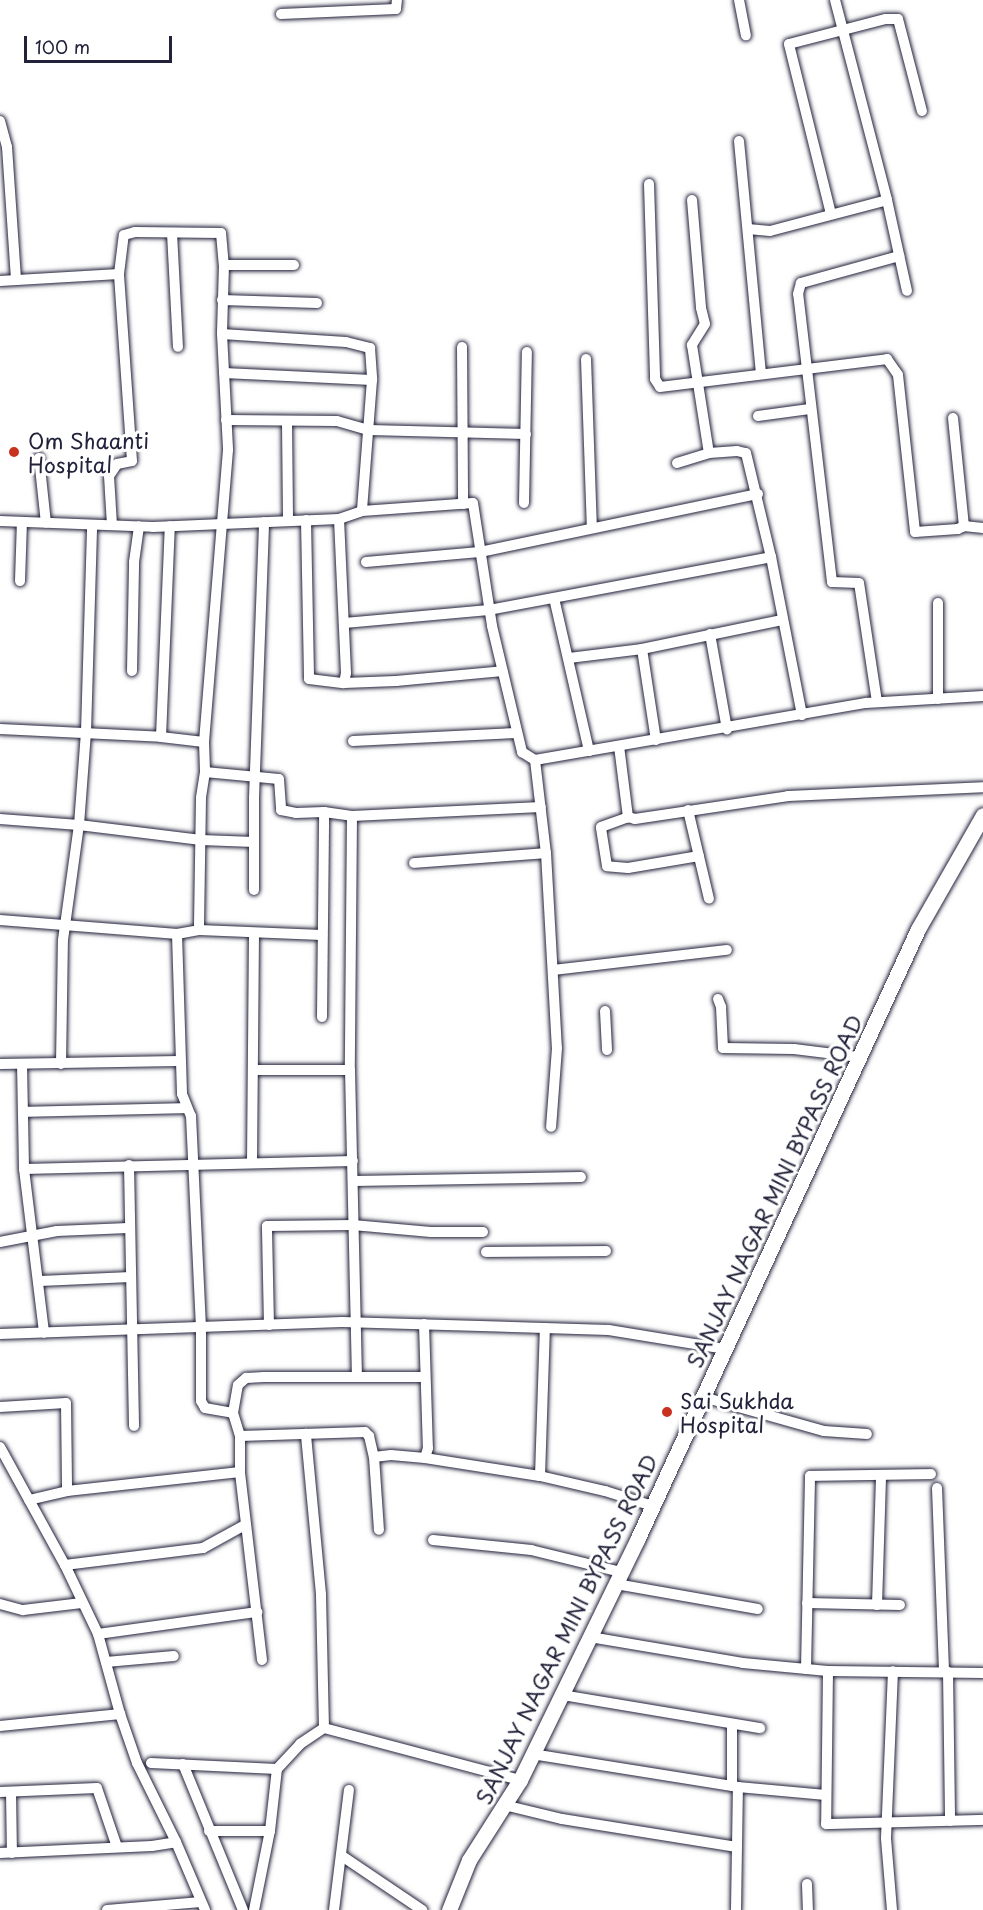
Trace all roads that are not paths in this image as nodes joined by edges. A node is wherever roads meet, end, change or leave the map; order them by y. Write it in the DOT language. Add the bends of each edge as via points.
graph roads {
  1 [pos="397,0"];
  2 [pos="739,0"];
  3 [pos="835,0"];
  4 [pos="281,14"];
  5 [pos="842,31"];
  6 [pos="746,35"];
  7 [pos="922,111"];
  8 [pos="0,121"];
  9 [pos="739,141"];
  10 [pos="649,184"];
  11 [pos="692,200"];
  12 [pos="887,200"];
  13 [pos="831,214"];
  14 [pos="748,229"];
  15 [pos="172,233"];
  16 [pos="899,256"];
  17 [pos="224,265"];
  18 [pos="294,265"];
  19 [pos="119,274"];
  20 [pos="16,280"];
  21 [pos="0,281"];
  22 [pos="907,291"];
  23 [pos="222,300"];
  24 [pos="317,303"];
  25 [pos="222,334"];
  26 [pos="178,347"];
  27 [pos="462,347"];
  28 [pos="527,352"];
  29 [pos="586,359"];
  30 [pos="806,369"];
  31 [pos="224,373"];
  32 [pos="761,373"];
  33 [pos="372,380"];
  34 [pos="698,381"];
  35 [pos="810,409"];
  36 [pos="758,416"];
  37 [pos="953,418"];
  38 [pos="226,420"];
  39 [pos="287,422"];
  40 [pos="369,430"];
  41 [pos="526,434"];
  42 [pos="463,435"];
  43 [pos="710,453"];
  44 [pos="39,459"];
  45 [pos="677,463"];
  46 [pos="758,494"];
  47 [pos="524,503"];
  48 [pos="463,504"];
  49 [pos="362,511"];
  50 [pos="339,519"];
  51 [pos="306,520"];
  52 [pos="0,521"];
  53 [pos="288,521"];
  54 [pos="22,522"];
  55 [pos="264,522"];
  56 [pos="46,523"];
  57 [pos="222,524"];
  58 [pos="92,525"];
  59 [pos="112,525"];
  60 [pos="139,526"];
  61 [pos="170,526"];
  62 [pos="964,526"];
  63 [pos="592,528"];
  64 [pos="983,528"];
  65 [pos="480,552"];
  66 [pos="771,557"];
  67 [pos="366,562"];
  68 [pos="20,581"];
  69 [pos="554,598"];
  70 [pos="938,603"];
  71 [pos="489,610"];
  72 [pos="782,620"];
  73 [pos="344,623"];
  74 [pos="710,634"];
  75 [pos="642,649"];
  76 [pos="569,658"];
  77 [pos="132,670"];
  78 [pos="503,671"];
  79 [pos="344,683"];
  80 [pos="983,696"];
  81 [pos="938,699"];
  82 [pos="877,702"];
  83 [pos="802,715"];
  84 [pos="0,729"];
  85 [pos="727,729"];
  86 [pos="86,732"];
  87 [pos="517,733"];
  88 [pos="161,737"];
  89 [pos="656,740"];
  90 [pos="353,741"];
  91 [pos="204,742"];
  92 [pos="619,746"];
  93 [pos="589,751"];
  94 [pos="535,760"];
  95 [pos="205,772"];
  96 [pos="257,778"];
  97 [pos="983,787"];
  98 [pos="541,807"];
  99 [pos="687,810"];
  100 [pos="324,812"];
  101 [pos="983,815"];
  102 [pos="352,816"];
  103 [pos="628,817"];
  104 [pos="0,819"];
  105 [pos="79,825"];
  106 [pos="201,840"];
  107 [pos="254,842"];
  108 [pos="546,853"];
  109 [pos="699,856"];
  110 [pos="414,862"];
  111 [pos="254,891"];
  112 [pos="709,899"];
  113 [pos="0,920"];
  114 [pos="67,926"];
  115 [pos="199,930"];
  116 [pos="254,933"];
  117 [pos="177,934"];
  118 [pos="322,934"];
  119 [pos="727,950"];
  120 [pos="553,970"];
  121 [pos="718,999"];
  122 [pos="605,1011"];
  123 [pos="322,1017"];
  124 [pos="607,1050"];
  125 [pos="858,1057"];
  126 [pos="179,1061"];
  127 [pos="0,1064"];
  128 [pos="22,1064"];
  129 [pos="61,1064"];
  130 [pos="254,1070"];
  131 [pos="350,1070"];
  132 [pos="186,1108"];
  133 [pos="22,1112"];
  134 [pos="551,1127"];
  135 [pos="353,1161"];
  136 [pos="252,1162"];
  137 [pos="192,1164"];
  138 [pos="129,1166"];
  139 [pos="24,1169"];
  140 [pos="581,1177"];
  141 [pos="354,1181"];
  142 [pos="352,1226"];
  143 [pos="128,1228"];
  144 [pos="483,1232"];
  145 [pos="31,1236"];
  146 [pos="0,1242"];
  147 [pos="606,1251"];
  148 [pos="486,1252"];
  149 [pos="131,1277"];
  150 [pos="40,1281"];
  151 [pos="358,1322"];
  152 [pos="424,1324"];
  153 [pos="269,1325"];
  154 [pos="201,1328"];
  155 [pos="546,1328"];
  156 [pos="133,1330"];
  157 [pos="44,1333"];
  158 [pos="0,1334"];
  159 [pos="725,1349"];
  160 [pos="357,1377"];
  161 [pos="425,1377"];
  162 [pos="703,1397"];
  163 [pos="0,1407"];
  164 [pos="233,1413"];
  165 [pos="134,1426"];
  166 [pos="306,1434"];
  167 [pos="867,1434"];
  168 [pos="240,1436"];
  169 [pos="0,1451"];
  170 [pos="374,1457"];
  171 [pos="425,1458"];
  172 [pos="240,1472"];
  173 [pos="931,1474"];
  174 [pos="881,1475"];
  175 [pos="540,1476"];
  176 [pos="937,1488"];
  177 [pos="67,1491"];
  178 [pos="29,1500"];
  179 [pos="653,1506"];
  180 [pos="245,1525"];
  181 [pos="379,1530"];
  182 [pos="433,1540"];
  183 [pos="65,1565"];
  184 [pos="619,1578"];
  185 [pos="82,1603"];
  186 [pos="807,1603"];
  187 [pos="0,1605"];
  188 [pos="877,1605"];
  189 [pos="900,1605"];
  190 [pos="758,1609"];
  191 [pos="257,1612"];
  192 [pos="99,1634"];
  193 [pos="590,1637"];
  194 [pos="174,1656"];
  195 [pos="261,1660"];
  196 [pos="106,1662"];
  197 [pos="806,1669"];
  198 [pos="828,1671"];
  199 [pos="893,1671"];
  200 [pos="946,1672"];
  201 [pos="983,1673"];
  202 [pos="562,1695"];
  203 [pos="120,1714"];
  204 [pos="732,1724"];
  205 [pos="0,1726"];
  206 [pos="324,1728"];
  207 [pos="760,1728"];
  208 [pos="532,1754"];
  209 [pos="151,1763"];
  210 [pos="183,1764"];
  211 [pos="278,1769"];
  212 [pos="520,1780"];
  213 [pos="735,1787"];
  214 [pos="349,1790"];
  215 [pos="6,1792"];
  216 [pos="826,1795"];
  217 [pos="504,1805"];
  218 [pos="983,1820"];
  219 [pos="950,1821"];
  220 [pos="886,1823"];
  221 [pos="209,1831"];
  222 [pos="270,1831"];
  223 [pos="176,1842"];
  224 [pos="117,1847"];
  225 [pos="737,1847"];
  226 [pos="6,1853"];
  227 [pos="342,1856"];
  228 [pos="807,1884"];
  229 [pos="203,1906"];
  230 [pos="106,1910"];
  231 [pos="243,1910"];
  232 [pos="254,1910"];
  233 [pos="334,1910"];
  234 [pos="422,1910"];
  235 [pos="449,1910"];
  236 [pos="736,1910"];
  237 [pos="808,1910"];
  238 [pos="892,1910"];
  1 -- 4 [label="street" via="396,9"];
  2 -- 6 [label="street"];
  3 -- 5 [label="street"];
  5 -- 7 [label="street" via="898,19"];
  5 -- 12 [label="street"];
  5 -- 13 [label="street" via="789,44"];
  8 -- 20 [label="street" via="7,147"];
  9 -- 14 [label="street"];
  10 -- 34 [label="street" via="655,380 660,387"];
  11 -- 34 [label="street" via="705,324 692,345"];
  12 -- 13 [label="street"];
  12 -- 16 [label="street"];
  13 -- 14 [label="street" via="770,231"];
  14 -- 32 [label="street"];
  15 -- 17 [label="street" via="221,233"];
  15 -- 19 [label="street" via="124,235"];
  15 -- 26 [label="street"];
  16 -- 22 [label="street"];
  16 -- 30 [label="street" via="801,283 798,294"];
  17 -- 18 [label="street"];
  17 -- 23 [label="street"];
  19 -- 20 [label="street"];
  19 -- 59 [label="street" via="132,461 117,464 109,476"];
  20 -- 21 [label="street"];
  23 -- 24 [label="street"];
  23 -- 25 [label="street"];
  25 -- 31 [label="street"];
  25 -- 33 [label="street" via="368,345"];
  27 -- 42 [label="street"];
  28 -- 41 [label="street"];
  29 -- 63 [label="street"];
  30 -- 32 [label="street"];
  30 -- 35 [label="street"];
  30 -- 62 [label="street" via="887,359 898,375 915,532"];
  31 -- 33 [label="street"];
  31 -- 38 [label="street"];
  32 -- 34 [label="street"];
  33 -- 40 [label="street"];
  34 -- 43 [label="street"];
  35 -- 36 [label="street"];
  35 -- 82 [label="street" via="832,582 859,584"];
  37 -- 62 [label="street"];
  38 -- 39 [label="street"];
  38 -- 57 [label="street" via="228,450"];
  39 -- 40 [label="street" via="337,421"];
  39 -- 53 [label="street"];
  40 -- 42 [label="street"];
  40 -- 49 [label="street"];
  41 -- 42 [label="street"];
  41 -- 47 [label="street"];
  42 -- 48 [label="street"];
  43 -- 45 [label="street"];
  43 -- 46 [label="street" via="746,453"];
  44 -- 56 [label="street"];
  46 -- 63 [label="street"];
  46 -- 66 [label="street"];
  48 -- 49 [label="street"];
  48 -- 65 [label="street" via="473,503"];
  49 -- 50 [label="street"];
  50 -- 51 [label="street"];
  50 -- 73 [label="street"];
  51 -- 53 [label="street"];
  51 -- 79 [label="street" via="309,679"];
  52 -- 54 [label="street"];
  53 -- 55 [label="street"];
  54 -- 56 [label="street"];
  54 -- 68 [label="street"];
  55 -- 57 [label="street"];
  55 -- 96 [label="street"];
  56 -- 58 [label="street"];
  57 -- 61 [label="street"];
  57 -- 91 [label="street"];
  58 -- 59 [label="street"];
  58 -- 86 [label="street"];
  59 -- 60 [label="street"];
  60 -- 61 [label="street"];
  60 -- 77 [label="street"];
  61 -- 88 [label="street"];
  62 -- 64 [label="street"];
  63 -- 65 [label="street"];
  65 -- 67 [label="street"];
  65 -- 71 [label="street"];
  66 -- 69 [label="street"];
  66 -- 72 [label="street"];
  69 -- 71 [label="street"];
  69 -- 76 [label="street"];
  70 -- 81 [label="street"];
  71 -- 73 [label="street"];
  71 -- 78 [label="street"];
  72 -- 74 [label="street"];
  72 -- 83 [label="street"];
  73 -- 79 [label="street"];
  74 -- 75 [label="street"];
  74 -- 85 [label="street"];
  75 -- 76 [label="street"];
  75 -- 89 [label="street"];
  76 -- 93 [label="street"];
  78 -- 79 [label="street"];
  78 -- 87 [label="street"];
  80 -- 81 [label="street"];
  81 -- 82 [label="street"];
  82 -- 83 [label="street"];
  83 -- 85 [label="street"];
  84 -- 86 [label="street"];
  85 -- 89 [label="street"];
  86 -- 88 [label="street"];
  86 -- 105 [label="street"];
  87 -- 90 [label="street"];
  87 -- 94 [label="street" via="522,752"];
  88 -- 91 [label="street"];
  89 -- 92 [label="street"];
  91 -- 95 [label="street"];
  92 -- 93 [label="street"];
  92 -- 103 [label="street"];
  93 -- 94 [label="street"];
  94 -- 98 [label="street"];
  95 -- 96 [label="street"];
  95 -- 106 [label="street"];
  96 -- 100 [label="street" via="279,779 281,810"];
  96 -- 107 [label="street"];
  97 -- 99 [label="street" via="788,796"];
  98 -- 102 [label="street"];
  98 -- 108 [label="street"];
  99 -- 103 [label="street"];
  99 -- 109 [label="street"];
  100 -- 102 [label="street"];
  100 -- 118 [label="street"];
  101 -- 125 [label="street, SANJAY NAGAR MINI BYPASS ROAD" via="918,929"];
  102 -- 131 [label="street"];
  103 -- 109 [label="street" via="601,827 607,866 628,868"];
  104 -- 105 [label="street"];
  105 -- 106 [label="street"];
  105 -- 114 [label="street"];
  106 -- 107 [label="street"];
  106 -- 115 [label="street"];
  107 -- 111 [label="street"];
  108 -- 110 [label="street"];
  108 -- 120 [label="street"];
  109 -- 112 [label="street"];
  113 -- 114 [label="street"];
  114 -- 117 [label="street"];
  114 -- 129 [label="street" via="63,940"];
  115 -- 116 [label="street"];
  115 -- 117 [label="street"];
  116 -- 118 [label="street"];
  116 -- 130 [label="street"];
  117 -- 126 [label="street"];
  118 -- 123 [label="street"];
  119 -- 120 [label="street"];
  120 -- 134 [label="street" via="557,1048"];
  121 -- 125 [label="street" via="723,1048 794,1049"];
  122 -- 124 [label="street"];
  125 -- 159 [label="street, SANJAY NAGAR MINI BYPASS ROAD"];
  126 -- 129 [label="street"];
  126 -- 132 [label="street"];
  127 -- 128 [label="street"];
  128 -- 129 [label="street"];
  128 -- 133 [label="street"];
  130 -- 131 [label="street"];
  130 -- 136 [label="street"];
  131 -- 135 [label="street"];
  132 -- 133 [label="street"];
  132 -- 137 [label="street" via="191,1116"];
  133 -- 139 [label="street"];
  135 -- 136 [label="street"];
  135 -- 141 [label="street"];
  136 -- 137 [label="street"];
  137 -- 138 [label="street"];
  137 -- 154 [label="street"];
  138 -- 139 [label="street"];
  138 -- 143 [label="street"];
  139 -- 145 [label="street"];
  140 -- 141 [label="street"];
  141 -- 142 [label="street"];
  142 -- 144 [label="street"];
  142 -- 151 [label="street"];
  142 -- 153 [label="street" via="267,1226"];
  143 -- 145 [label="street"];
  143 -- 149 [label="street"];
  145 -- 146 [label="street"];
  145 -- 150 [label="street"];
  147 -- 148 [label="street"];
  149 -- 150 [label="street"];
  149 -- 156 [label="street"];
  150 -- 157 [label="street"];
  151 -- 152 [label="street"];
  151 -- 153 [label="street"];
  151 -- 160 [label="street"];
  152 -- 155 [label="street"];
  152 -- 161 [label="street"];
  153 -- 154 [label="street"];
  154 -- 156 [label="street"];
  154 -- 164 [label="street" via="201,1401 205,1408"];
  155 -- 159 [label="street" via="609,1330"];
  155 -- 175 [label="street"];
  156 -- 157 [label="street"];
  156 -- 165 [label="street"];
  157 -- 158 [label="street"];
  159 -- 162 [label="street, SANJAY NAGAR MINI BYPASS ROAD"];
  160 -- 161 [label="street"];
  160 -- 164 [label="street" via="246,1378 238,1385"];
  161 -- 171 [label="street"];
  162 -- 167 [label="street" via="824,1431"];
  162 -- 179 [label="street, SANJAY NAGAR MINI BYPASS ROAD"];
  163 -- 177 [label="street" via="66,1404"];
  164 -- 168 [label="street"];
  166 -- 168 [label="street"];
  166 -- 170 [label="street" via="365,1432"];
  166 -- 206 [label="street" via="321,1594"];
  168 -- 172 [label="street"];
  169 -- 178 [label="street"];
  170 -- 171 [label="street"];
  170 -- 181 [label="street"];
  171 -- 175 [label="street"];
  172 -- 177 [label="street"];
  172 -- 180 [label="street"];
  173 -- 174 [label="street"];
  174 -- 186 [label="street" via="810,1476"];
  174 -- 188 [label="street"];
  175 -- 179 [label="street"];
  176 -- 200 [label="street"];
  177 -- 178 [label="street"];
  178 -- 183 [label="street"];
  179 -- 184 [label="street, SANJAY NAGAR MINI BYPASS ROAD"];
  180 -- 183 [label="street" via="203,1548"];
  180 -- 191 [label="street"];
  182 -- 184 [label="street" via="531,1550"];
  183 -- 185 [label="street"];
  184 -- 190 [label="street"];
  184 -- 193 [label="street, SANJAY NAGAR MINI BYPASS ROAD"];
  185 -- 187 [label="street" via="23,1610"];
  185 -- 192 [label="street"];
  186 -- 188 [label="street"];
  186 -- 197 [label="street"];
  188 -- 189 [label="street"];
  191 -- 192 [label="street"];
  191 -- 195 [label="street"];
  192 -- 196 [label="street"];
  193 -- 197 [label="street" via="743,1663"];
  193 -- 202 [label="street, SANJAY NAGAR MINI BYPASS ROAD"];
  194 -- 196 [label="street"];
  196 -- 203 [label="street"];
  197 -- 198 [label="street"];
  198 -- 199 [label="street"];
  198 -- 216 [label="street"];
  199 -- 200 [label="street"];
  199 -- 220 [label="street"];
  200 -- 201 [label="street"];
  200 -- 219 [label="street"];
  202 -- 204 [label="street"];
  202 -- 208 [label="street, SANJAY NAGAR MINI BYPASS ROAD"];
  203 -- 205 [label="street"];
  203 -- 223 [label="street" via="137,1763"];
  204 -- 207 [label="street"];
  204 -- 213 [label="street"];
  206 -- 211 [label="street" via="300,1744"];
  206 -- 212 [label="street"];
  208 -- 212 [label="street, SANJAY NAGAR MINI BYPASS ROAD"];
  208 -- 213 [label="street"];
  209 -- 210 [label="street"];
  210 -- 211 [label="street"];
  210 -- 221 [label="street"];
  211 -- 222 [label="street"];
  212 -- 217 [label="street, SANJAY NAGAR MINI BYPASS ROAD"];
  213 -- 216 [label="street"];
  213 -- 225 [label="street"];
  214 -- 227 [label="street"];
  215 -- 224 [label="street" via="97,1788"];
  215 -- 226 [label="street"];
  216 -- 220 [label="street" via="826,1824"];
  217 -- 225 [label="street" via="562,1820"];
  217 -- 235 [label="street, SANJAY NAGAR MINI BYPASS ROAD" via="469,1860"];
  218 -- 219 [label="street"];
  219 -- 220 [label="street"];
  220 -- 238 [label="street"];
  221 -- 222 [label="street"];
  221 -- 231 [label="street"];
  222 -- 232 [label="street"];
  223 -- 224 [label="street"];
  223 -- 229 [label="street"];
  224 -- 226 [label="street"];
  225 -- 236 [label="street"];
  227 -- 233 [label="street"];
  227 -- 234 [label="street"];
  228 -- 237 [label="street"];
  229 -- 230 [label="street"];
}
